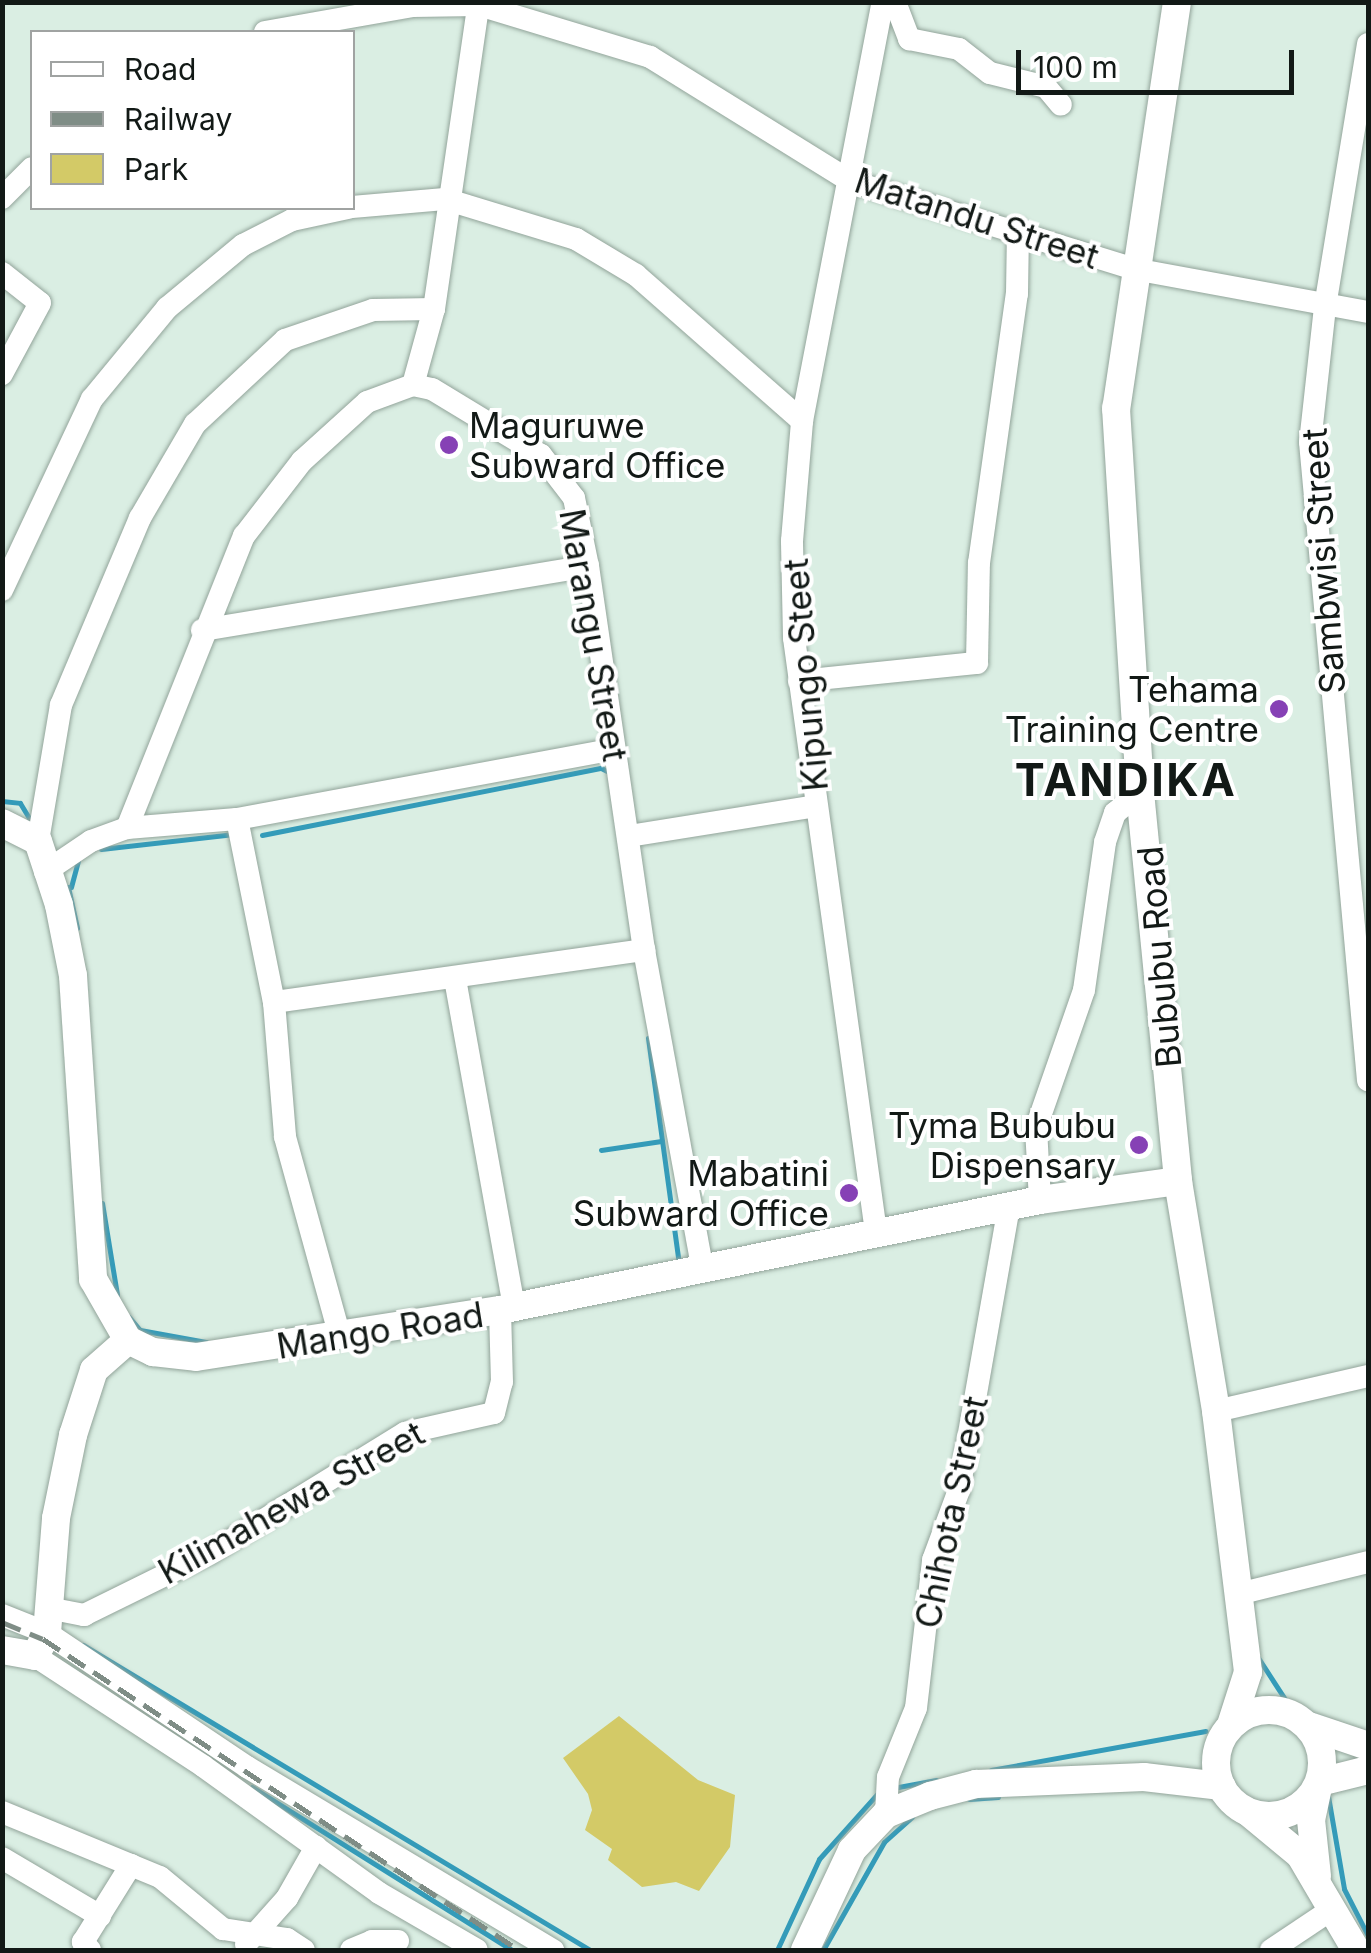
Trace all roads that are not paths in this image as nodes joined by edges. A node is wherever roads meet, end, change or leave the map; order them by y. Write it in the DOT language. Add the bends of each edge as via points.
graph roads {
  1 [pos="882,2"];
  2 [pos="895,2"];
  3 [pos="1177,2"];
  4 [pos="479,4"];
  5 [pos="276,30"];
  6 [pos="1368,44"];
  7 [pos="1060,104"];
  8 [pos="30,170"];
  9 [pos="850,180"];
  10 [pos="2,198"];
  11 [pos="446,198"];
  12 [pos="355,207"];
  13 [pos="337,210"];
  14 [pos="1018,229"];
  15 [pos="1134,268"];
  16 [pos="2,273"];
  17 [pos="1324,306"];
  18 [pos="434,309"];
  19 [pos="1368,312"];
  20 [pos="2,374"];
  21 [pos="413,386"];
  22 [pos="802,421"];
  23 [pos="588,566"];
  24 [pos="2,590"];
  25 [pos="202,630"];
  26 [pos="799,681"];
  27 [pos="614,749"];
  28 [pos="1140,792"];
  29 [pos="816,806"];
  30 [pos="237,818"];
  31 [pos="2,823"];
  32 [pos="127,828"];
  33 [pos="628,836"];
  34 [pos="38,841"];
  35 [pos="46,872"];
  36 [pos="644,950"];
  37 [pos="455,980"];
  38 [pos="274,1002"];
  39 [pos="1368,1080"];
  40 [pos="1178,1181"];
  41 [pos="1040,1200"];
  42 [pos="1010,1207"];
  43 [pos="876,1232"];
  44 [pos="703,1270"];
  45 [pos="507,1309"];
  46 [pos="340,1337"];
  47 [pos="128,1340"];
  48 [pos="1368,1376"];
  49 [pos="1216,1412"];
  50 [pos="1368,1562"];
  51 [pos="1238,1594"];
  52 [pos="2,1616"];
  53 [pos="45,1633"];
  54 [pos="3,1650"];
  55 [pos="1248,1672"];
  56 [pos="1300,1720"];
  57 [pos="1231,1725"];
  58 [pos="1368,1746"];
  59 [pos="1216,1754"];
  60 [pos="1368,1770"];
  61 [pos="1144,1777"];
  62 [pos="1319,1784"];
  63 [pos="1221,1786"];
  64 [pos="1247,1811"];
  65 [pos="886,1814"];
  66 [pos="12,1816"];
  67 [pos="316,1847"];
  68 [pos="2,1848"];
  69 [pos="2,1858"];
  70 [pos="130,1865"];
  71 [pos="1318,1882"];
  72 [pos="1331,1910"];
  73 [pos="100,1916"];
  74 [pos="398,1940"];
  75 [pos="246,1944"];
  76 [pos="90,1950"];
  77 [pos="304,1950"];
  78 [pos="351,1950"];
  79 [pos="477,1950"];
  80 [pos="553,1950"];
  81 [pos="805,1950"];
  82 [pos="1271,1950"];
  83 [pos="1356,1950"];
  1 -- 9 [label="street, Kipungo Steet"];
  2 -- 7 [label="street" via="909,39 959,49 990,72 1046,87"];
  3 -- 15 [label="street, Bububu Road"];
  4 -- 5 [label="street, Matandu Street" via="412,6"];
  4 -- 9 [label="street, Matandu Street" via="650,57"];
  4 -- 11 [label="street"];
  6 -- 17 [label="street, Sambwisi Street"];
  8 -- 10 [label="street"];
  9 -- 14 [label="street, Matandu Street"];
  9 -- 22 [label="street, Kipungo Steet"];
  11 -- 12 [label="street"];
  11 -- 18 [label="street"];
  11 -- 22 [label="street" via="576,239 636,276"];
  13 -- 24 [label="street" via="292,220 243,245 167,308 92,399"];
  14 -- 15 [label="street, Matandu Street"];
  14 -- 26 [label="street" via="1018,294 979,562 977,664"];
  15 -- 17 [label="street, Matandu Street"];
  15 -- 28 [label="street, Bububu Road" via="1116,408"];
  16 -- 20 [label="street" via="40,303"];
  17 -- 19 [label="street, Matandu Street"];
  17 -- 39 [label="street, Sambwisi Street" via="1310,442"];
  18 -- 21 [label="street"];
  18 -- 34 [label="street" via="373,310 284,340 195,424 140,518 60,705"];
  21 -- 23 [label="street, Marangu Street" via="458,401 541,455 574,498"];
  21 -- 25 [label="street" via="367,402 302,461 244,536"];
  22 -- 26 [label="street, Kipungo Steet" via="792,541"];
  23 -- 25 [label="street"];
  23 -- 27 [label="street, Marangu Street"];
  25 -- 32 [label="street"];
  26 -- 29 [label="street, Kipungo Steet"];
  27 -- 30 [label="street"];
  27 -- 33 [label="street, Marangu Street"];
  28 -- 40 [label="street, Bububu Road" via="1150,838"];
  28 -- 41 [label="street" via="1115,813 1106,842 1084,990 1036,1128"];
  29 -- 33 [label="street"];
  29 -- 43 [label="street, Kipungo Steet"];
  30 -- 32 [label="street"];
  30 -- 38 [label="street"];
  31 -- 34 [label="street"];
  32 -- 35 [label="street" via="91,841"];
  33 -- 36 [label="street, Marangu Street"];
  34 -- 35 [label="street"];
  35 -- 47 [label="street" via="60,905 73,976 93,1279"];
  36 -- 37 [label="street"];
  36 -- 44 [label="street, Marangu Street"];
  37 -- 38 [label="street"];
  37 -- 45 [label="street"];
  38 -- 46 [label="street" via="285,1137"];
  40 -- 41 [label="street, Mango Road"];
  40 -- 49 [label="street, Bububu Road"];
  41 -- 42 [label="street, Mango Road"];
  42 -- 43 [label="street, Mango Road"];
  42 -- 65 [label="street, Chihota Street" via="960,1490 933,1560 916,1708 888,1777"];
  43 -- 44 [label="street, Mango Road"];
  44 -- 45 [label="street, Mango Road"];
  45 -- 46 [label="street, Mango Road"];
  45 -- 53 [label="street, Kilimahewa Street" via="494,1413 405,1434 210,1552"];
  46 -- 47 [label="street, Mango Road" via="196,1357 154,1352"];
  47 -- 53 [label="street" via="94,1370 73,1434 56,1518"];
  48 -- 49 [label="street"];
  49 -- 51 [label="street, Bububu Road"];
  50 -- 51 [label="street"];
  51 -- 55 [label="street, Bububu Road"];
  52 -- 53 [label="street"];
  53 -- 54 [label="street"];
  53 -- 67 [label="street"];
  53 -- 80 [label="street" via="247,1767"];
  55 -- 56 [label="street" via="1267,1698"];
  55 -- 57 [label="street"];
  56 -- 57 [label="street" via="1249,1713"];
  56 -- 58 [label="street"];
  56 -- 62 [label="street" via="1322,1752"];
  57 -- 59 [label="street"];
  59 -- 61 [label="street"];
  59 -- 63 [label="street"];
  60 -- 62 [label="street"];
  61 -- 63 [label="street"];
  61 -- 65 [label="street" via="976,1784"];
  62 -- 64 [label="street" via="1288,1813"];
  62 -- 71 [label="street" via="1310,1820"];
  63 -- 64 [label="street"];
  64 -- 71 [label="street" via="1287,1842"];
  65 -- 81 [label="street" via="852,1850"];
  66 -- 68 [label="street"];
  66 -- 70 [label="street"];
  67 -- 75 [label="street" via="287,1898"];
  67 -- 79 [label="street" via="379,1894"];
  69 -- 73 [label="street"];
  70 -- 73 [label="street"];
  70 -- 75 [label="street" via="189,1895"];
  71 -- 72 [label="street"];
  72 -- 82 [label="street"];
  72 -- 83 [label="street"];
  73 -- 76 [label="street" via="83,1942"];
  74 -- 78 [label="street"];
  75 -- 77 [label="street" via="287,1939"];
}
